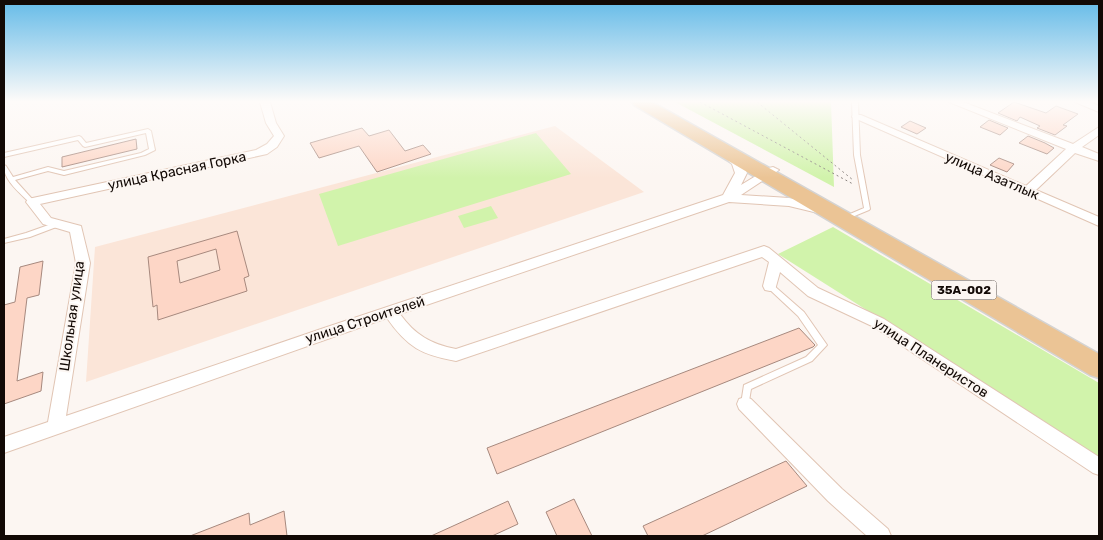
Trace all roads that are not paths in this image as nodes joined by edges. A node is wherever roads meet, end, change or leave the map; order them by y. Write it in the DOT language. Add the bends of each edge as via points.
graph roads {
  1 [pos="274,127"];
  2 [pos="683,127"];
  3 [pos="696,127"];
  4 [pos="857,127"];
  5 [pos="881,127"];
  6 [pos="1020,127"];
  7 [pos="1099,130"];
  8 [pos="1074,148"];
  9 [pos="725,152"];
  10 [pos="4,155"];
  11 [pos="1099,158"];
  12 [pos="4,167"];
  13 [pos="769,173"];
  14 [pos="10,179"];
  15 [pos="1028,191"];
  16 [pos="728,198"];
  17 [pos="32,202"];
  18 [pos="840,214"];
  19 [pos="1099,222"];
  20 [pos="57,224"];
  21 [pos="4,241"];
  22 [pos="770,256"];
  23 [pos="770,286"];
  24 [pos="390,312"];
  25 [pos="1099,356"];
  26 [pos="1099,367"];
  27 [pos="746,404"];
  28 [pos="56,427"];
  29 [pos="4,445"];
  30 [pos="1099,467"];
  31 [pos="880,536"];
  1 -- 17 [label="street, улица Красная Горка" via="279,136 277,142 260,153"];
  2 -- 9 [label="main road, 35А-002"];
  3 -- 13 [label="main road, 35А-002"];
  4 -- 18 [label="lane" via="857,155 867,209"];
  5 -- 15 [label="street, улица Азатлык"];
  6 -- 8 [label="street"];
  7 -- 8 [label="street"];
  8 -- 11 [label="street"];
  8 -- 15 [label="street"];
  9 -- 13 [label="main road, 35А-002"];
  9 -- 16 [label="street" via="737,163 741,173"];
  10 -- 14 [label="lane" via="78,138 85,145 148,131 152,150 143,154 64,173 48,168"];
  12 -- 14 [label="lane"];
  13 -- 16 [label="street, улица Строителей"];
  13 -- 18 [label="main road, 35А-002"];
  14 -- 17 [label="lane"];
  15 -- 19 [label="street, улица Азатлык"];
  16 -- 18 [label="street" via="789,202"];
  16 -- 24 [label="street, улица Строителей"];
  17 -- 20 [label="street, Школьная улица" via="47,221"];
  18 -- 25 [label="main road, 35А-002"];
  18 -- 26 [label="main road, 35А-002"];
  20 -- 21 [label="lane"];
  20 -- 28 [label="street, Школьная улица" via="76,229 83,263"];
  22 -- 23 [label="street"];
  22 -- 24 [label="street" via="456,354 431,350 403,330"];
  22 -- 30 [label="street, улица Планеристов" via="813,292 879,322"];
  23 -- 27 [label="lane" via="801,314 824,346 809,359 747,387"];
  24 -- 28 [label="street, улица Строителей"];
  27 -- 31 [label="street"];
  28 -- 29 [label="street, улица Строителей"];
}
